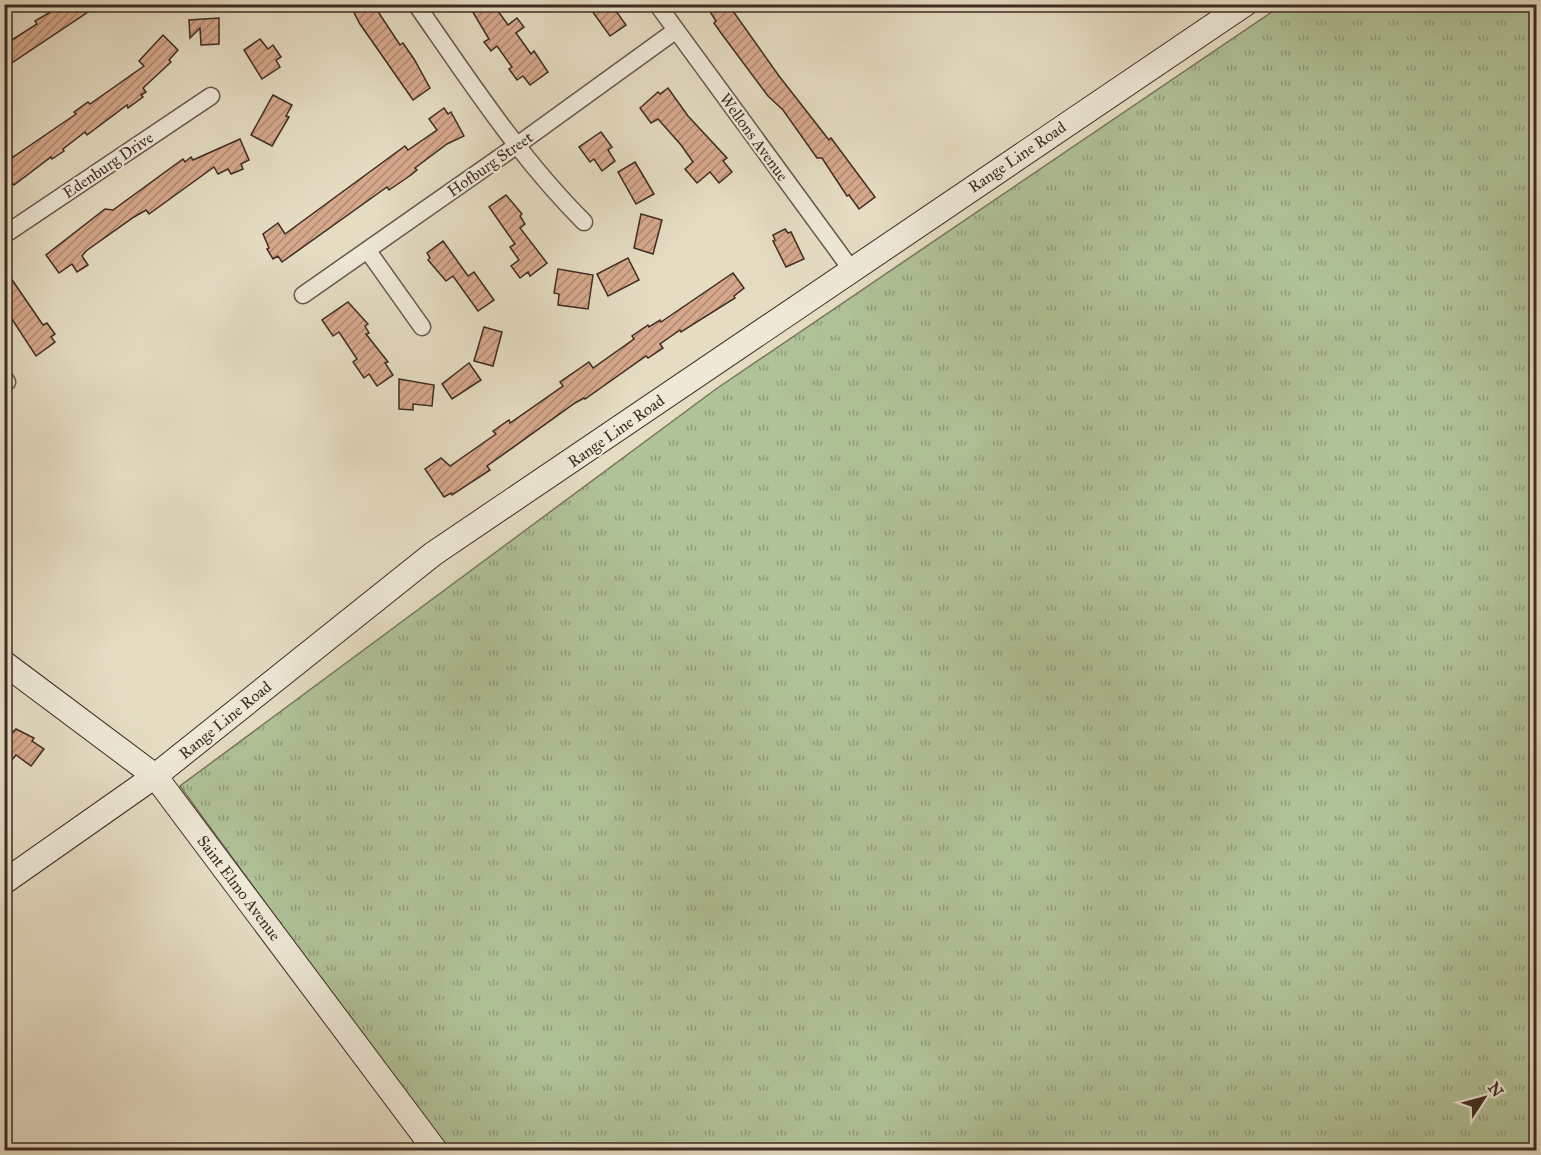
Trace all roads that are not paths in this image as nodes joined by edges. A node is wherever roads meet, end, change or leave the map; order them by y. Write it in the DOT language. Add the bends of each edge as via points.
graph roads {
  1 [pos="416,4"];
  2 [pos="657,4"];
  3 [pos="1245,4"];
  4 [pos="675,31"];
  5 [pos="211,96"];
  6 [pos="516,146"];
  7 [pos="584,222"];
  8 [pos="4,235"];
  9 [pos="368,251"];
  10 [pos="851,269"];
  11 [pos="303,295"];
  12 [pos="422,327"];
  13 [pos="4,663"];
  14 [pos="155,776"];
  15 [pos="4,882"];
  16 [pos="435,1150"];
  1 -- 6 [label="street"];
  2 -- 4 [label="street, Wellons Avenue"];
  3 -- 10 [label="street, Range Line Road"];
  4 -- 6 [label="street, Hofburg Street"];
  4 -- 10 [label="street, Wellons Avenue"];
  5 -- 8 [label="street, Edenburg Drive"];
  6 -- 7 [label="street"];
  6 -- 9 [label="street, Hofburg Street"];
  9 -- 11 [label="street, Hofburg Street"];
  9 -- 12 [label="street"];
  10 -- 14 [label="street, Range Line Road" via="434,554"];
  13 -- 14 [label="street, Saint Elmo Avenue"];
  14 -- 15 [label="street, Range Line Road"];
  14 -- 16 [label="street, Saint Elmo Avenue"];
}
